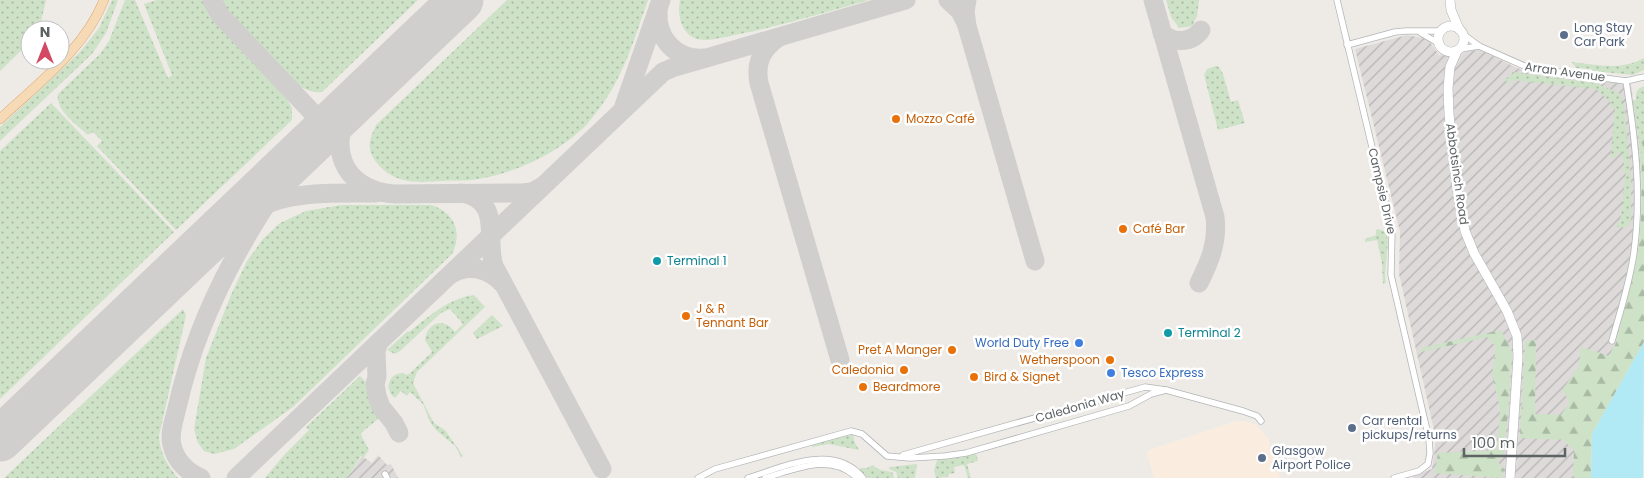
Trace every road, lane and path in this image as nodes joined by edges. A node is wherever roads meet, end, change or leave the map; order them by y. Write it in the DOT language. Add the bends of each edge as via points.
graph roads {
  1 [pos="104,0"];
  2 [pos="1337,0"];
  3 [pos="1450,5"];
  4 [pos="1442,30"];
  5 [pos="1419,32"];
  6 [pos="1461,32"];
  7 [pos="1438,43"];
  8 [pos="1348,45"];
  9 [pos="1479,46"];
  10 [pos="1444,50"];
  11 [pos="1458,50"];
  12 [pos="1450,67"];
  13 [pos="1644,77"];
  14 [pos="1626,81"];
  15 [pos="0,119"];
  16 [pos="1612,341"];
  17 [pos="1166,390"];
  18 [pos="1261,421"];
  19 [pos="893,456"];
  20 [pos="818,461"];
  21 [pos="698,478"];
  22 [pos="748,478"];
  23 [pos="765,478"];
  24 [pos="857,478"];
  25 [pos="863,478"];
  26 [pos="1394,478"];
  27 [pos="1510,478"];
  1 -- 15 [label="main road" via="79,43"];
  2 -- 8 [label="street, Campsie Drive"];
  3 -- 4 [label="street"];
  3 -- 6 [label="street"];
  4 -- 5 [label="street"];
  4 -- 6 [label="street" via="1452,26"];
  4 -- 7 [label="street"];
  5 -- 7 [label="street"];
  5 -- 8 [label="street" via="1395,32"];
  6 -- 9 [label="street, Arran Avenue"];
  6 -- 11 [label="street" via="1464,40"];
  7 -- 10 [label="street"];
  8 -- 26 [label="street, Campsie Drive" via="1392,232 1391,275 1429,439 1428,464 1419,471"];
  9 -- 11 [label="street"];
  9 -- 14 [label="street, Arran Avenue" via="1520,66"];
  10 -- 11 [label="street"];
  10 -- 12 [label="street, Abbotsinch Road"];
  11 -- 12 [label="street, Abbotsinch Road"];
  12 -- 27 [label="street, Abbotsinch Road" via="1449,114 1457,189 1466,231 1474,253 1508,311 1517,336"];
  13 -- 14 [label="street"];
  14 -- 16 [label="street" via="1636,151 1636,227 1631,266"];
  17 -- 18 [label="street" via="1243,411"];
  17 -- 19 [label="street, Caledonia Way" via="1141,388 921,451"];
  17 -- 19 [label="street, Caledonia Way" via="1129,406 966,453 910,458"];
  19 -- 21 [label="street, Caledonia Way" via="887,456 862,434 842,432 715,469"];
  20 -- 22 [label="street"];
  20 -- 23 [label="street"];
  20 -- 24 [label="street" via="842,467"];
  20 -- 25 [label="street" via="840,461"];
}
